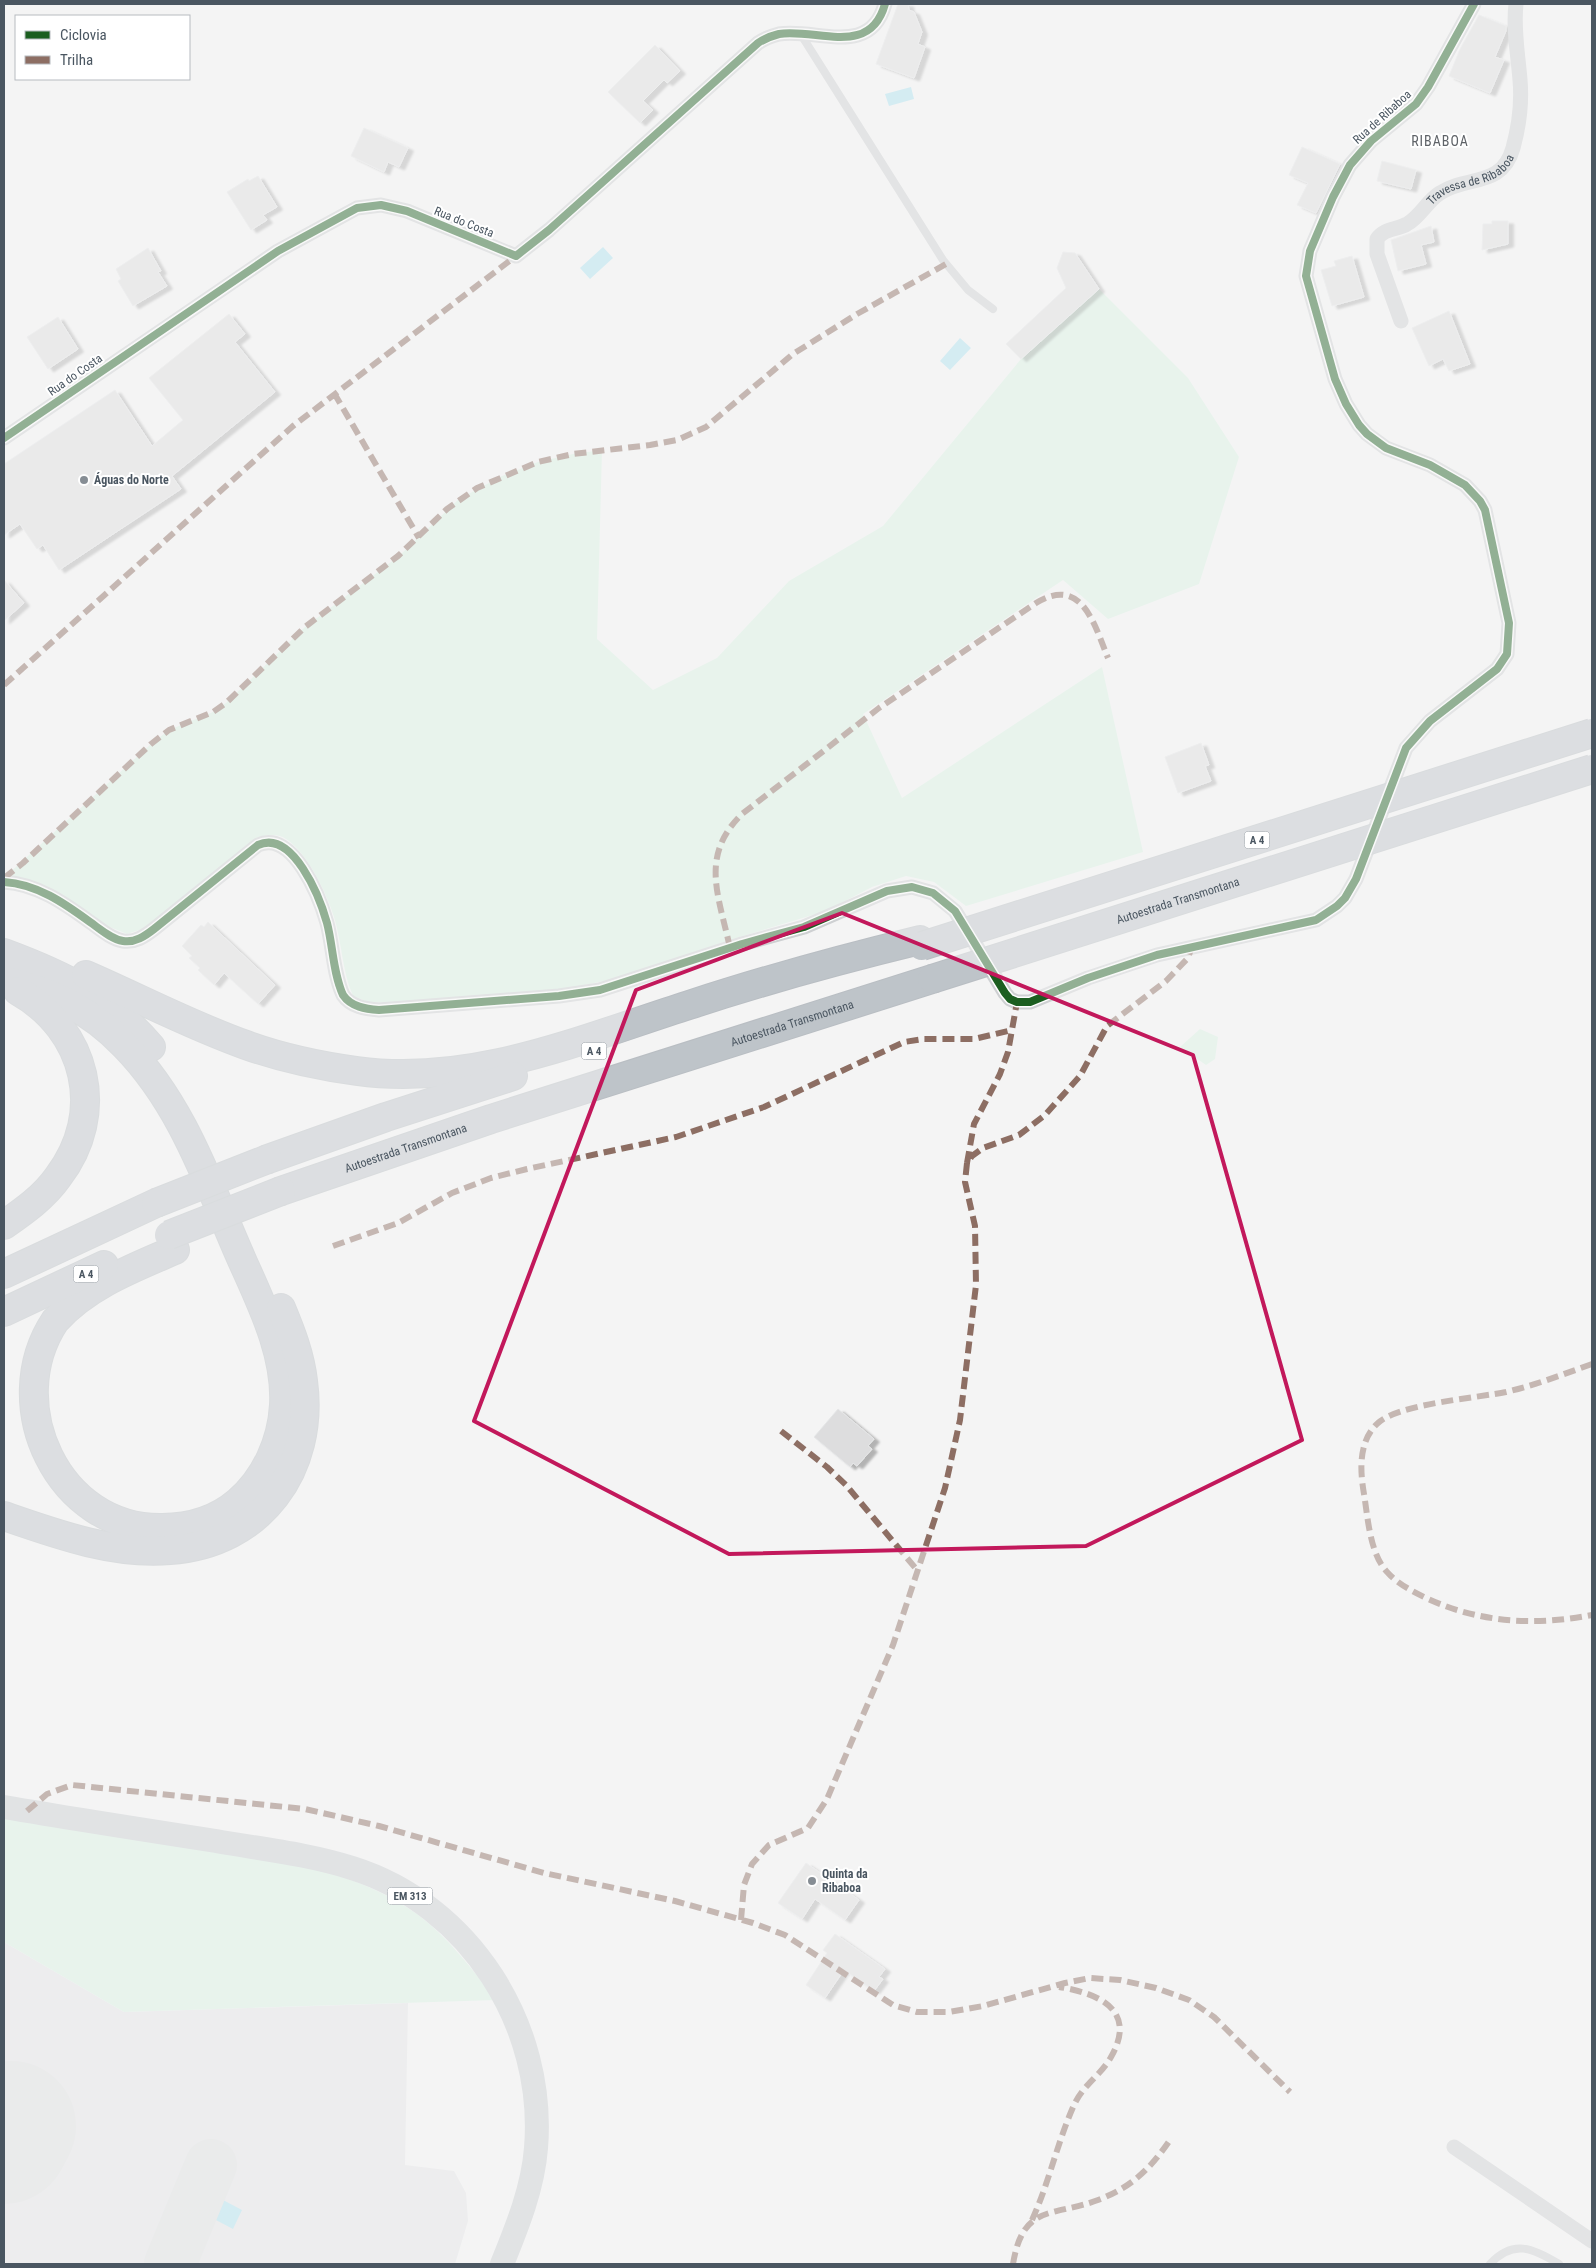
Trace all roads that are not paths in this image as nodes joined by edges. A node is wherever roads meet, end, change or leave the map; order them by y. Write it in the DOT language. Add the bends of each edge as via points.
graph roads {
  1 [pos="886,4"];
  2 [pos="1474,4"];
  3 [pos="1516,4"];
  4 [pos="800,34"];
  5 [pos="992,308"];
  6 [pos="1402,322"];
  7 [pos="4,438"];
  8 [pos="1592,733"];
  9 [pos="1592,769"];
  10 [pos="4,882"];
  11 [pos="921,943"];
  12 [pos="4,952"];
  13 [pos="4,983"];
  14 [pos="4,1225"];
  15 [pos="172,1243"];
  16 [pos="4,1274"];
  17 [pos="4,1312"];
  18 [pos="4,1516"];
  19 [pos="4,1807"];
  20 [pos="1454,2147"];
  21 [pos="1592,2242"];
  22 [pos="502,2264"];
  23 [pos="1490,2264"];
  24 [pos="1558,2264"];
  1 -- 4 [label="street, Rua do Costa" via="877,22 860,34 844,38"];
  2 -- 10 [label="street, Rua de Ribaboa" via="1416,104 1367,144 1350,165 1310,251 1307,282 1331,365 1346,404 1359,425 1376,442 1443,472 1480,500 1489,521 1508,612 1507,654 1497,669 1430,721 1406,748 1354,884 1337,906 1316,920 1157,955 1021,1003 1007,996 955,910 934,893 905,887 887,891 812,924 594,991 379,1010 357,1006 346,1000 317,895 294,856 276,844 258,846 154,929 130,941 112,936 40,891"];
  3 -- 6 [label="street, Travessa de Ribaboa" via="1520,104 1513,147 1506,163 1489,177 1443,191 1428,202 1410,223 1382,233 1377,239 1377,254"];
  4 -- 5 [label="lane" via="943,260 968,290"];
  4 -- 7 [label="street, Rua do Costa" via="780,34 758,43 516,256 407,211 381,205 357,208 278,250"];
  8 -- 11 [label="highway, A 4, bridge" via="994,924"];
  9 -- 15 [label="highway, Autoestrada Transmontana / A 4, bridge" via="426,1140"];
  11 -- 12 [label="highway" via="781,976 528,1056 472,1069 414,1074 356,1071 278,1056 244,1045 47,958 28,952"];
  11 -- 16 [label="highway, A 4, bridge" via="386,1117 156,1203"];
  12 -- 18 [label="highway" via="60,976 98,997 140,1034 168,1068 201,1124 291,1331 304,1396 302,1432 285,1482 253,1520 222,1538 188,1548 128,1549 69,1537"];
  13 -- 14 [label="highway" via="34,1001 71,1042 80,1064 85,1098 81,1135 60,1176 35,1202"];
  13 -- 15 [label="highway" via="46,992 81,1010 124,1044 158,1086 197,1156 276,1345 284,1405 275,1449 259,1480 230,1509 202,1522 170,1528 141,1527 95,1512 54,1477 32,1429 28,1384 44,1336 55,1320 74,1302"];
  15 -- 17 [label="highway, Autoestrada Transmontana / A 4"];
  19 -- 22 [label="main road, EM 313" via="249,1847 353,1868 396,1888 453,1928 496,1980 528,2052 535,2084 536,2149 531,2180 520,2220"];
  20 -- 21 [label="street"];
  23 -- 24 [label="lane" via="1504,2252 1522,2248 1540,2252"];
}
